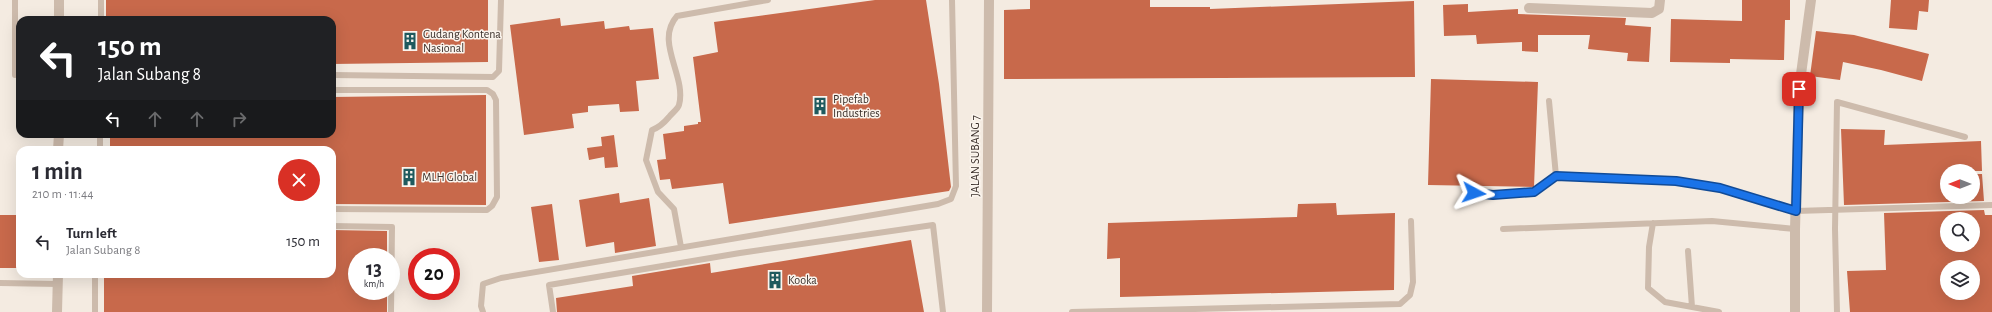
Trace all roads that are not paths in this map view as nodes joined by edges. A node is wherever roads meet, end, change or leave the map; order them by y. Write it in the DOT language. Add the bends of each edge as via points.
graph roads {
  1 [pos="14,0"];
  2 [pos="59,0"];
  3 [pos="101,0"];
  4 [pos="501,0"];
  5 [pos="768,0"];
  6 [pos="952,0"];
  7 [pos="989,0"];
  8 [pos="1811,0"];
  9 [pos="1659,4"];
  10 [pos="1529,8"];
  11 [pos="59,16"];
  12 [pos="101,16"];
  13 [pos="16,75"];
  14 [pos="336,75"];
  15 [pos="336,90"];
  16 [pos="1550,101"];
  17 [pos="1965,137"];
  18 [pos="1556,176"];
  19 [pos="1474,193"];
  20 [pos="1992,206"];
  21 [pos="336,209"];
  22 [pos="1835,210"];
  23 [pos="1796,211"];
  24 [pos="1411,221"];
  25 [pos="1653,223"];
  26 [pos="336,226"];
  27 [pos="1503,229"];
  28 [pos="1795,229"];
  29 [pos="681,247"];
  30 [pos="1688,251"];
  31 [pos="95,278"];
  32 [pos="58,279"];
  33 [pos="0,283"];
  34 [pos="1692,307"];
  35 [pos="1317,309"];
  36 [pos="57,312"];
  37 [pos="95,312"];
  38 [pos="391,312"];
  39 [pos="483,312"];
  40 [pos="553,312"];
  41 [pos="943,312"];
  42 [pos="987,312"];
  43 [pos="1072,312"];
  44 [pos="1719,312"];
  45 [pos="1795,312"];
  46 [pos="1837,312"];
  1 -- 13 [label="lane"];
  2 -- 11 [label="street"];
  3 -- 12 [label="lane"];
  4 -- 14 [label="lane" via="499,71 493,77"];
  5 -- 29 [label="lane" via="677,16 671,23 669,45 680,94 679,107 660,126 652,130 646,160 658,192 674,209"];
  6 -- 29 [label="lane" via="956,186 951,199 938,204"];
  7 -- 42 [label="street, JALAN SUBANG 7"];
  8 -- 23 [label="street" via="1799,89"];
  9 -- 10 [label="street" via="1652,13"];
  15 -- 21 [label="lane" via="487,90 496,100 497,196 487,210"];
  16 -- 18 [label="lane"];
  17 -- 22 [label="lane" via="1836,102"];
  18 -- 19 [label="lane" via="1534,192 1493,195"];
  18 -- 23 [label="lane" via="1676,181 1720,188"];
  20 -- 22 [label="lane"];
  22 -- 23 [label="lane"];
  22 -- 46 [label="lane"];
  23 -- 28 [label="street"];
  24 -- 35 [label="lane" via="1413,282 1410,295 1400,304"];
  25 -- 27 [label="lane"];
  25 -- 28 [label="lane" via="1712,221"];
  25 -- 34 [label="lane" via="1649,247 1648,288 1665,302"];
  26 -- 38 [label="lane" via="392,227"];
  28 -- 45 [label="street"];
  29 -- 39 [label="lane" via="501,278 483,284"];
  30 -- 34 [label="lane"];
  31 -- 37 [label="lane"];
  32 -- 33 [label="lane"];
  32 -- 36 [label="street"];
  34 -- 44 [label="lane"];
  35 -- 43 [label="lane"];
  40 -- 41 [label="lane" via="549,285 740,253 933,225"];
}
